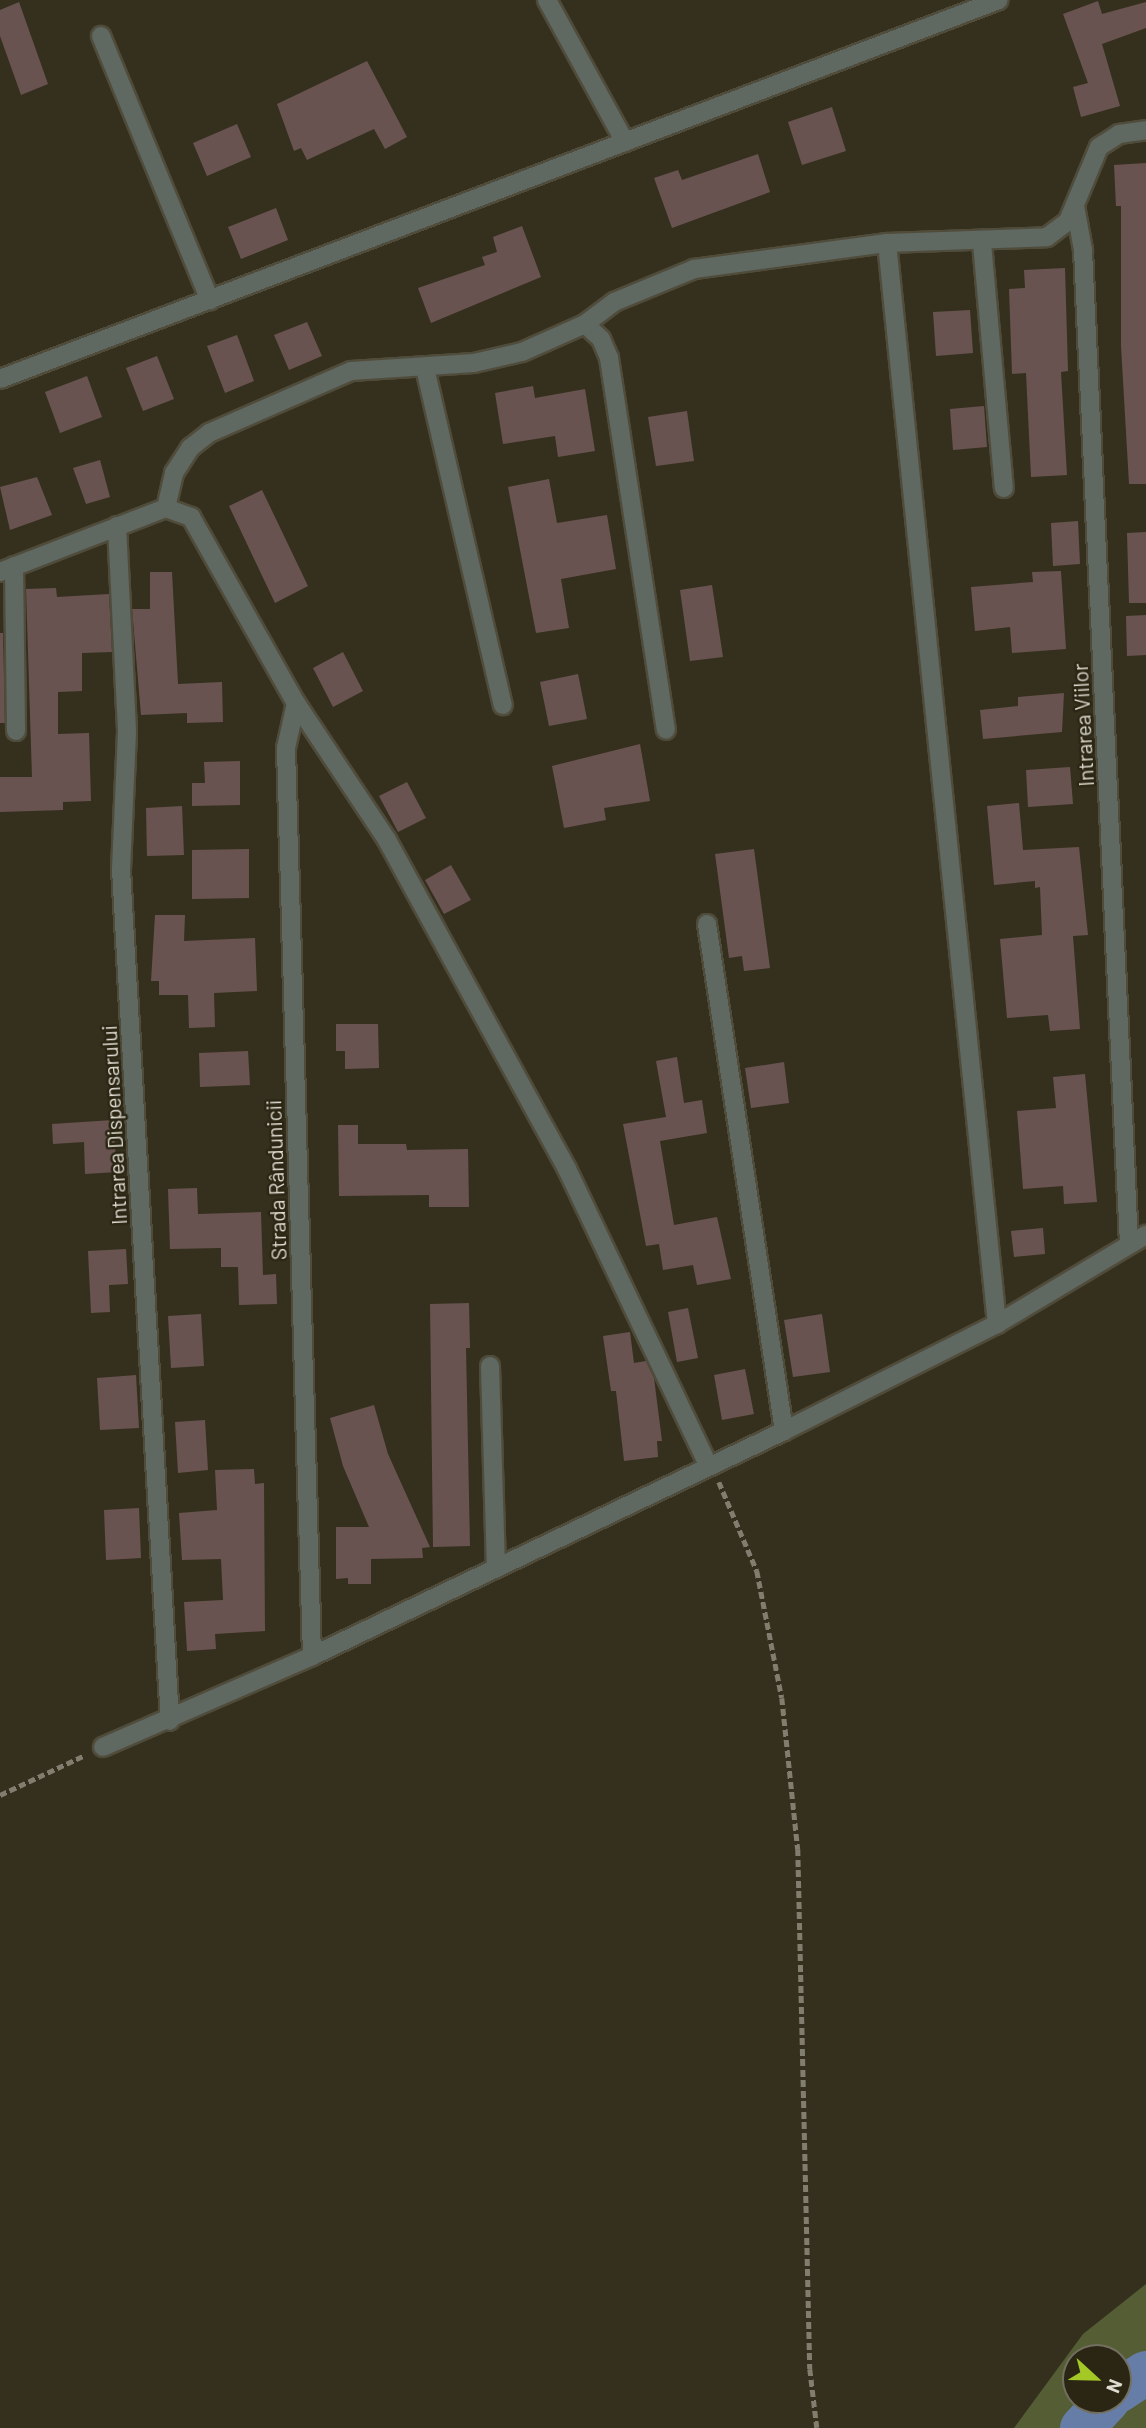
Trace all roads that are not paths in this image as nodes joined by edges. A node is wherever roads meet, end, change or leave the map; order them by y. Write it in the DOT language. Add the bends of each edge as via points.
graph roads {
  1 [pos="547,0"];
  2 [pos="999,0"];
  3 [pos="101,36"];
  4 [pos="1146,130"];
  5 [pos="625,142"];
  6 [pos="1075,206"];
  7 [pos="887,243"];
  8 [pos="982,243"];
  9 [pos="210,300"];
  10 [pos="585,324"];
  11 [pos="425,368"];
  12 [pos="0,379"];
  13 [pos="1004,488"];
  14 [pos="166,508"];
  15 [pos="117,526"];
  16 [pos="7,569"];
  17 [pos="296,703"];
  18 [pos="503,705"];
  19 [pos="666,730"];
  20 [pos="16,731"];
  21 [pos="707,924"];
  22 [pos="1146,1235"];
  23 [pos="1129,1243"];
  24 [pos="997,1324"];
  25 [pos="490,1366"];
  26 [pos="784,1431"];
  27 [pos="708,1464"];
  28 [pos="496,1566"];
  29 [pos="312,1656"];
  30 [pos="170,1721"];
  31 [pos="103,1747"];
  1 -- 5 [label="street"];
  2 -- 5 [label="street"];
  3 -- 9 [label="street"];
  4 -- 6 [label="street" via="1119,134 1099,147"];
  5 -- 9 [label="street"];
  6 -- 8 [label="street" via="1068,221 1047,237"];
  6 -- 23 [label="street, Intrarea Viilor" via="1083,250"];
  7 -- 8 [label="street"];
  7 -- 10 [label="street" via="694,270 614,302"];
  7 -- 24 [label="street"];
  8 -- 13 [label="street"];
  9 -- 12 [label="street"];
  10 -- 11 [label="street" via="522,352"];
  10 -- 19 [label="street" via="601,339 609,358"];
  11 -- 14 [label="street" via="393,365 351,371 209,433 190,448 174,473"];
  11 -- 18 [label="street"];
  14 -- 15 [label="street"];
  14 -- 17 [label="street" via="191,517"];
  15 -- 16 [label="street"];
  15 -- 30 [label="street, Intrarea Dispensarului" via="127,732 121,869"];
  16 -- 20 [label="street"];
  17 -- 27 [label="street" via="387,840 566,1169"];
  17 -- 29 [label="street, Strada Rândunicii" via="286,748"];
  21 -- 26 [label="street"];
  22 -- 23 [label="street"];
  23 -- 24 [label="street"];
  24 -- 26 [label="street"];
  25 -- 28 [label="street"];
  26 -- 27 [label="street"];
  27 -- 28 [label="street"];
  28 -- 29 [label="street"];
  29 -- 30 [label="street"];
  30 -- 31 [label="street"];
}
